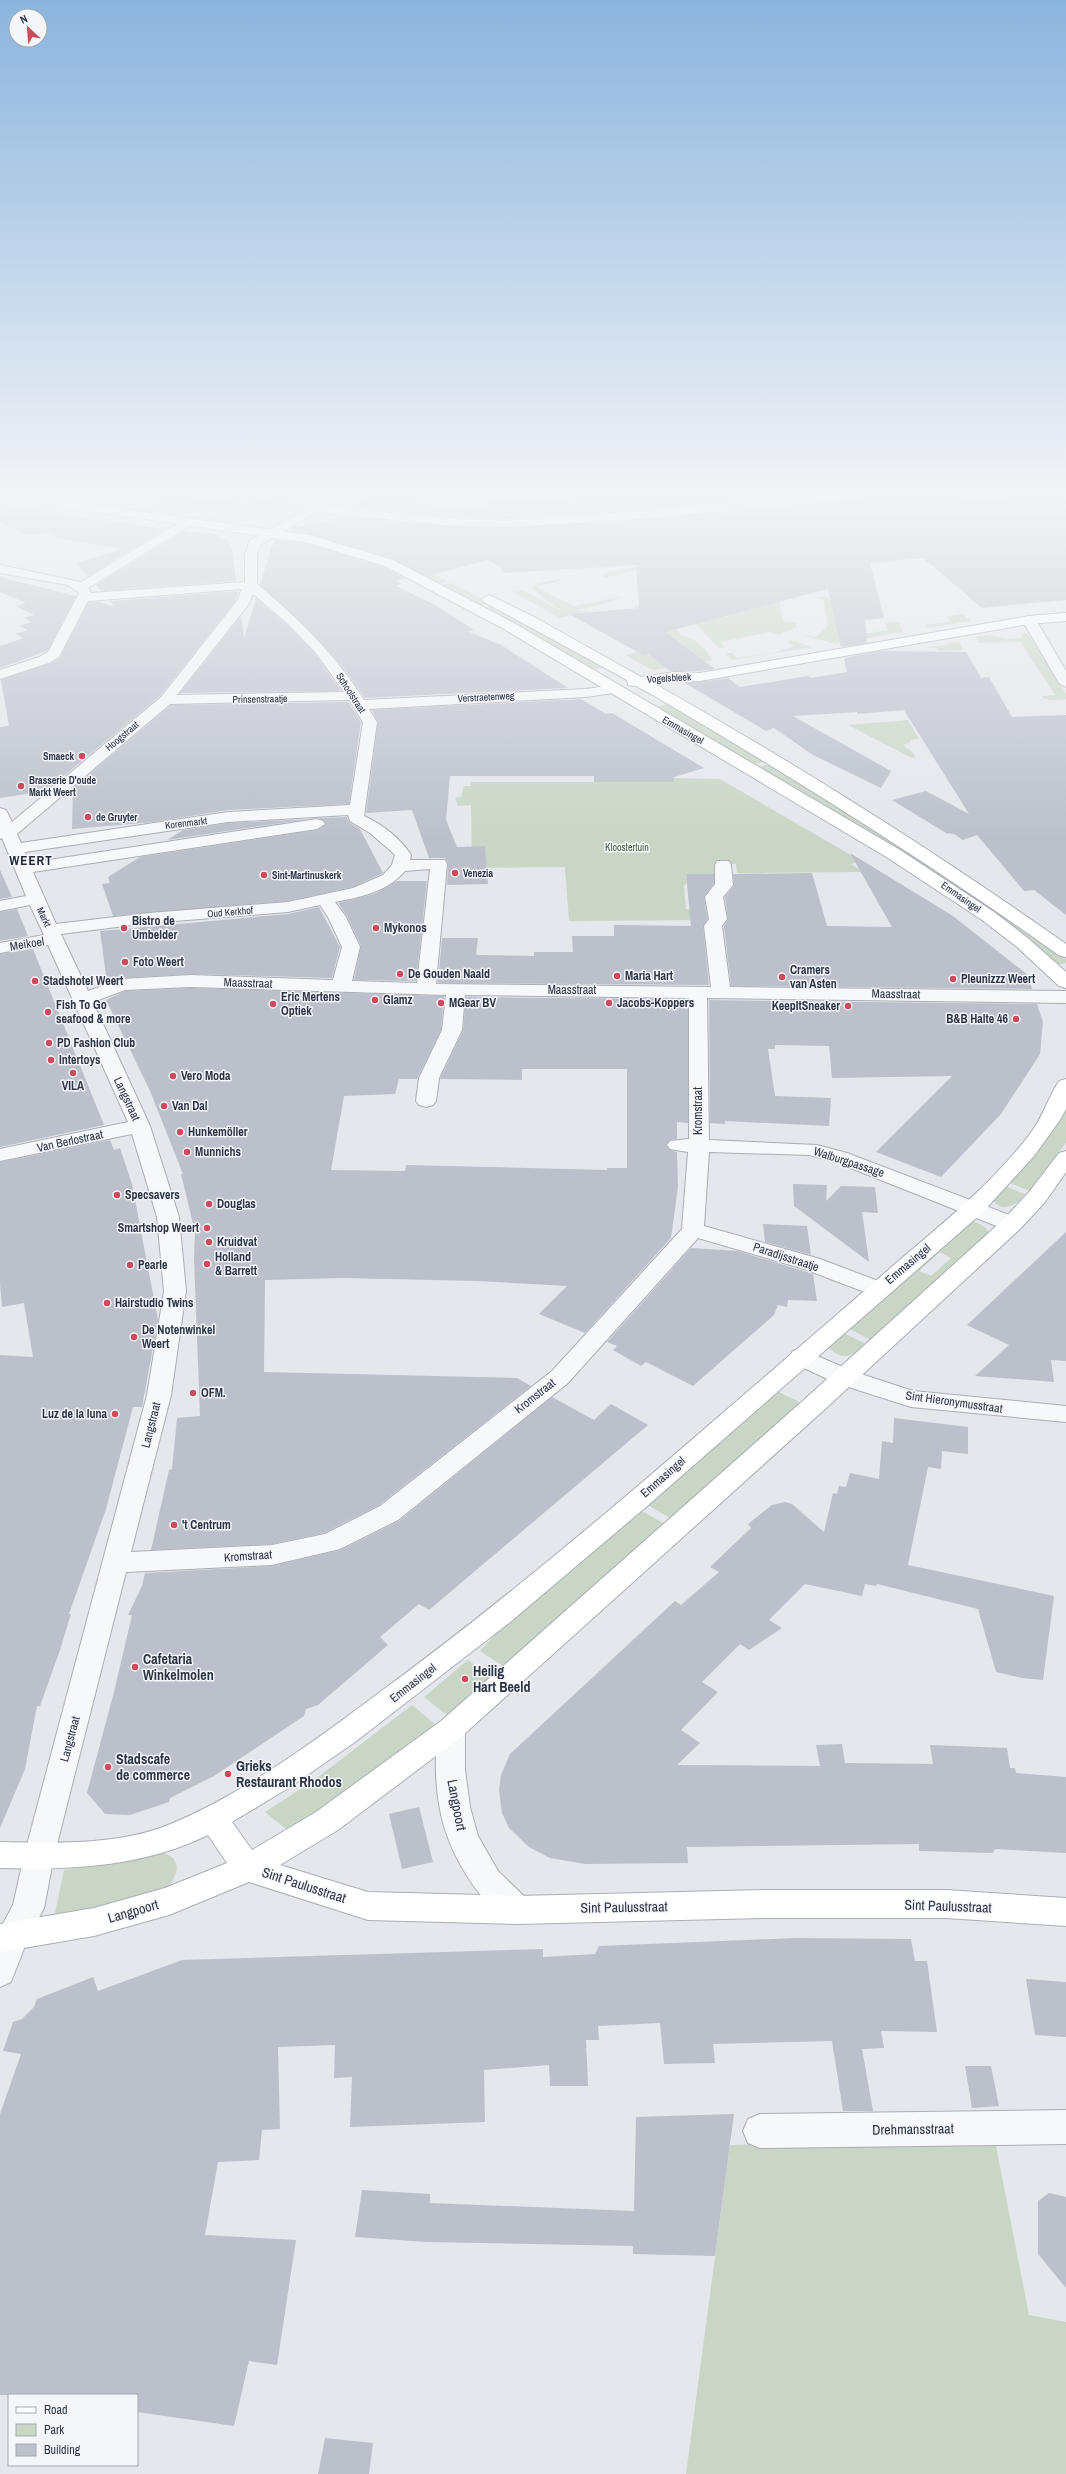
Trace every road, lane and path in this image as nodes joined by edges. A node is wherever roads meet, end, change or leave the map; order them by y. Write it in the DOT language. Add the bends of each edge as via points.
graph roads {
  1 [pos="75,607"];
  2 [pos="239,607"];
  3 [pos="277,607"];
  4 [pos="474,607"];
  5 [pos="504,607"];
  6 [pos="1066,617"];
  7 [pos="1029,620"];
  8 [pos="0,675"];
  9 [pos="700,677"];
  10 [pos="638,680"];
  11 [pos="1066,683"];
  12 [pos="613,690"];
  13 [pos="654,691"];
  14 [pos="166,700"];
  15 [pos="357,701"];
  16 [pos="0,813"];
  17 [pos="357,814"];
  18 [pos="8,838"];
  19 [pos="723,865"];
  20 [pos="400,866"];
  21 [pos="23,869"];
  22 [pos="36,899"];
  23 [pos="324,899"];
  24 [pos="0,906"];
  25 [pos="53,935"];
  26 [pos="0,948"];
  27 [pos="1066,952"];
  28 [pos="1066,982"];
  29 [pos="341,987"];
  30 [pos="426,989"];
  31 [pos="456,989"];
  32 [pos="698,991"];
  33 [pos="721,991"];
  34 [pos="1066,997"];
  35 [pos="82,1000"];
  36 [pos="1066,1085"];
  37 [pos="426,1101"];
  38 [pos="140,1126"];
  39 [pos="677,1144"];
  40 [pos="698,1145"];
  41 [pos="0,1155"];
  42 [pos="1066,1157"];
  43 [pos="974,1208"];
  44 [pos="1012,1224"];
  45 [pos="693,1230"];
  46 [pos="878,1289"];
  47 [pos="801,1357"];
  48 [pos="844,1377"];
  49 [pos="1066,1414"];
  50 [pos="116,1563"];
  51 [pos="451,1729"];
  52 [pos="213,1819"];
  53 [pos="0,1855"];
  54 [pos="39,1856"];
  55 [pos="248,1868"];
  56 [pos="517,1910"];
  57 [pos="1066,1912"];
  58 [pos="6,1937"];
  59 [pos="0,1972"];
  60 [pos="1066,2127"];
  61 [pos="760,2131"];
  1 -- 8 [label="street" via="51,657"];
  2 -- 14 [label="street, Hoogstraat"];
  3 -- 15 [label="street, Schoolstraat" via="321,650"];
  4 -- 12 [label="street, Emmasingel"];
  5 -- 10 [label="street, Emmasingel"];
  6 -- 7 [label="street, Vogelsbleek"];
  7 -- 9 [label="street, Vogelsbleek"];
  7 -- 11 [label="street"];
  9 -- 10 [label="street, Vogelsbleek" via="676,676"];
  9 -- 13 [label="street, Vogelsbleek" via="685,684"];
  10 -- 12 [label="street, Vogelsbleek"];
  10 -- 13 [label="street, Emmasingel"];
  12 -- 13 [label="street"];
  12 -- 15 [label="street, Verstraetenweg"];
  12 -- 28 [label="street, Emmasingel" via="938,882 1023,943"];
  13 -- 27 [label="street, Emmasingel" via="834,795 956,874"];
  14 -- 15 [label="street, Prinsenstraatje"];
  14 -- 18 [label="street, Hoogstraat"];
  15 -- 17 [label="street, Schoolstraat" via="370,722"];
  16 -- 18 [label="street, Markt"];
  17 -- 18 [label="street, Korenmarkt" via="328,809"];
  17 -- 20 [label="street" via="392,841 403,855"];
  17 -- 21 [label="street, Korenmarkt"];
  18 -- 21 [label="street, Markt"];
  19 -- 33 [label="street" via="724,885 714,897 718,919 713,926"];
  20 -- 23 [label="street, Oud Kerkhof" via="390,879 358,892"];
  20 -- 30 [label="street" via="439,864"];
  21 -- 22 [label="street, Markt"];
  22 -- 24 [label="street"];
  22 -- 25 [label="street, Markt"];
  23 -- 25 [label="street, Oud Kerkhof" via="288,907 149,918"];
  23 -- 29 [label="street" via="351,947"];
  25 -- 26 [label="street, Meikoel"];
  25 -- 35 [label="street, Markt"];
  29 -- 30 [label="street, Maasstraat"];
  29 -- 35 [label="street, Maasstraat" via="190,981 122,985"];
  30 -- 31 [label="street, Maasstraat"];
  31 -- 32 [label="street, Maasstraat"];
  31 -- 37 [label="street" via="452,1030 429,1078"];
  32 -- 33 [label="street, Maasstraat"];
  32 -- 40 [label="street, Kromstraat"];
  33 -- 34 [label="street, Maasstraat"];
  35 -- 38 [label="street, Langstraat"];
  36 -- 43 [label="street, Emmasingel" via="1052,1120"];
  38 -- 41 [label="street, Van Berlostraat"];
  38 -- 50 [label="street, Langstraat" via="168,1217 175,1291 159,1395"];
  39 -- 40 [label="street, Walburgpassage"];
  40 -- 43 [label="street, Walburgpassage" via="810,1149 840,1157"];
  40 -- 45 [label="street, Kromstraat"];
  42 -- 44 [label="street" via="1037,1197"];
  43 -- 44 [label="street, Walburgpassage"];
  43 -- 46 [label="street, Emmasingel"];
  44 -- 48 [label="street"];
  45 -- 46 [label="street, Paradijsstraatje" via="812,1264"];
  45 -- 50 [label="street, Kromstraat" via="560,1377 389,1513 331,1542 272,1555"];
  46 -- 47 [label="street, Emmasingel"];
  47 -- 48 [label="street, Sint Hieronymusstraat"];
  47 -- 52 [label="street, Emmasingel" via="634,1502 461,1646 298,1767"];
  48 -- 49 [label="street, Sint Hieronymusstraat" via="911,1398"];
  48 -- 51 [label="street"];
  50 -- 54 [label="street, Langstraat"];
  51 -- 55 [label="street" via="327,1821"];
  51 -- 56 [label="street, Langpoort" via="451,1778 463,1838 487,1881"];
  52 -- 54 [label="street" via="167,1839 112,1852"];
  52 -- 55 [label="street, Sint Paulusstraat"];
  53 -- 54 [label="street"];
  54 -- 58 [label="street, Langstraat" via="28,1908"];
  55 -- 56 [label="street, Sint Paulusstraat" via="368,1906"];
  55 -- 58 [label="street, Langpoort" via="169,1901 94,1922"];
  56 -- 57 [label="street, Sint Paulusstraat" via="766,1904 946,1904"];
  58 -- 59 [label="street, Langstraat"];
  60 -- 61 [label="street, Drehmansstraat"];
}
